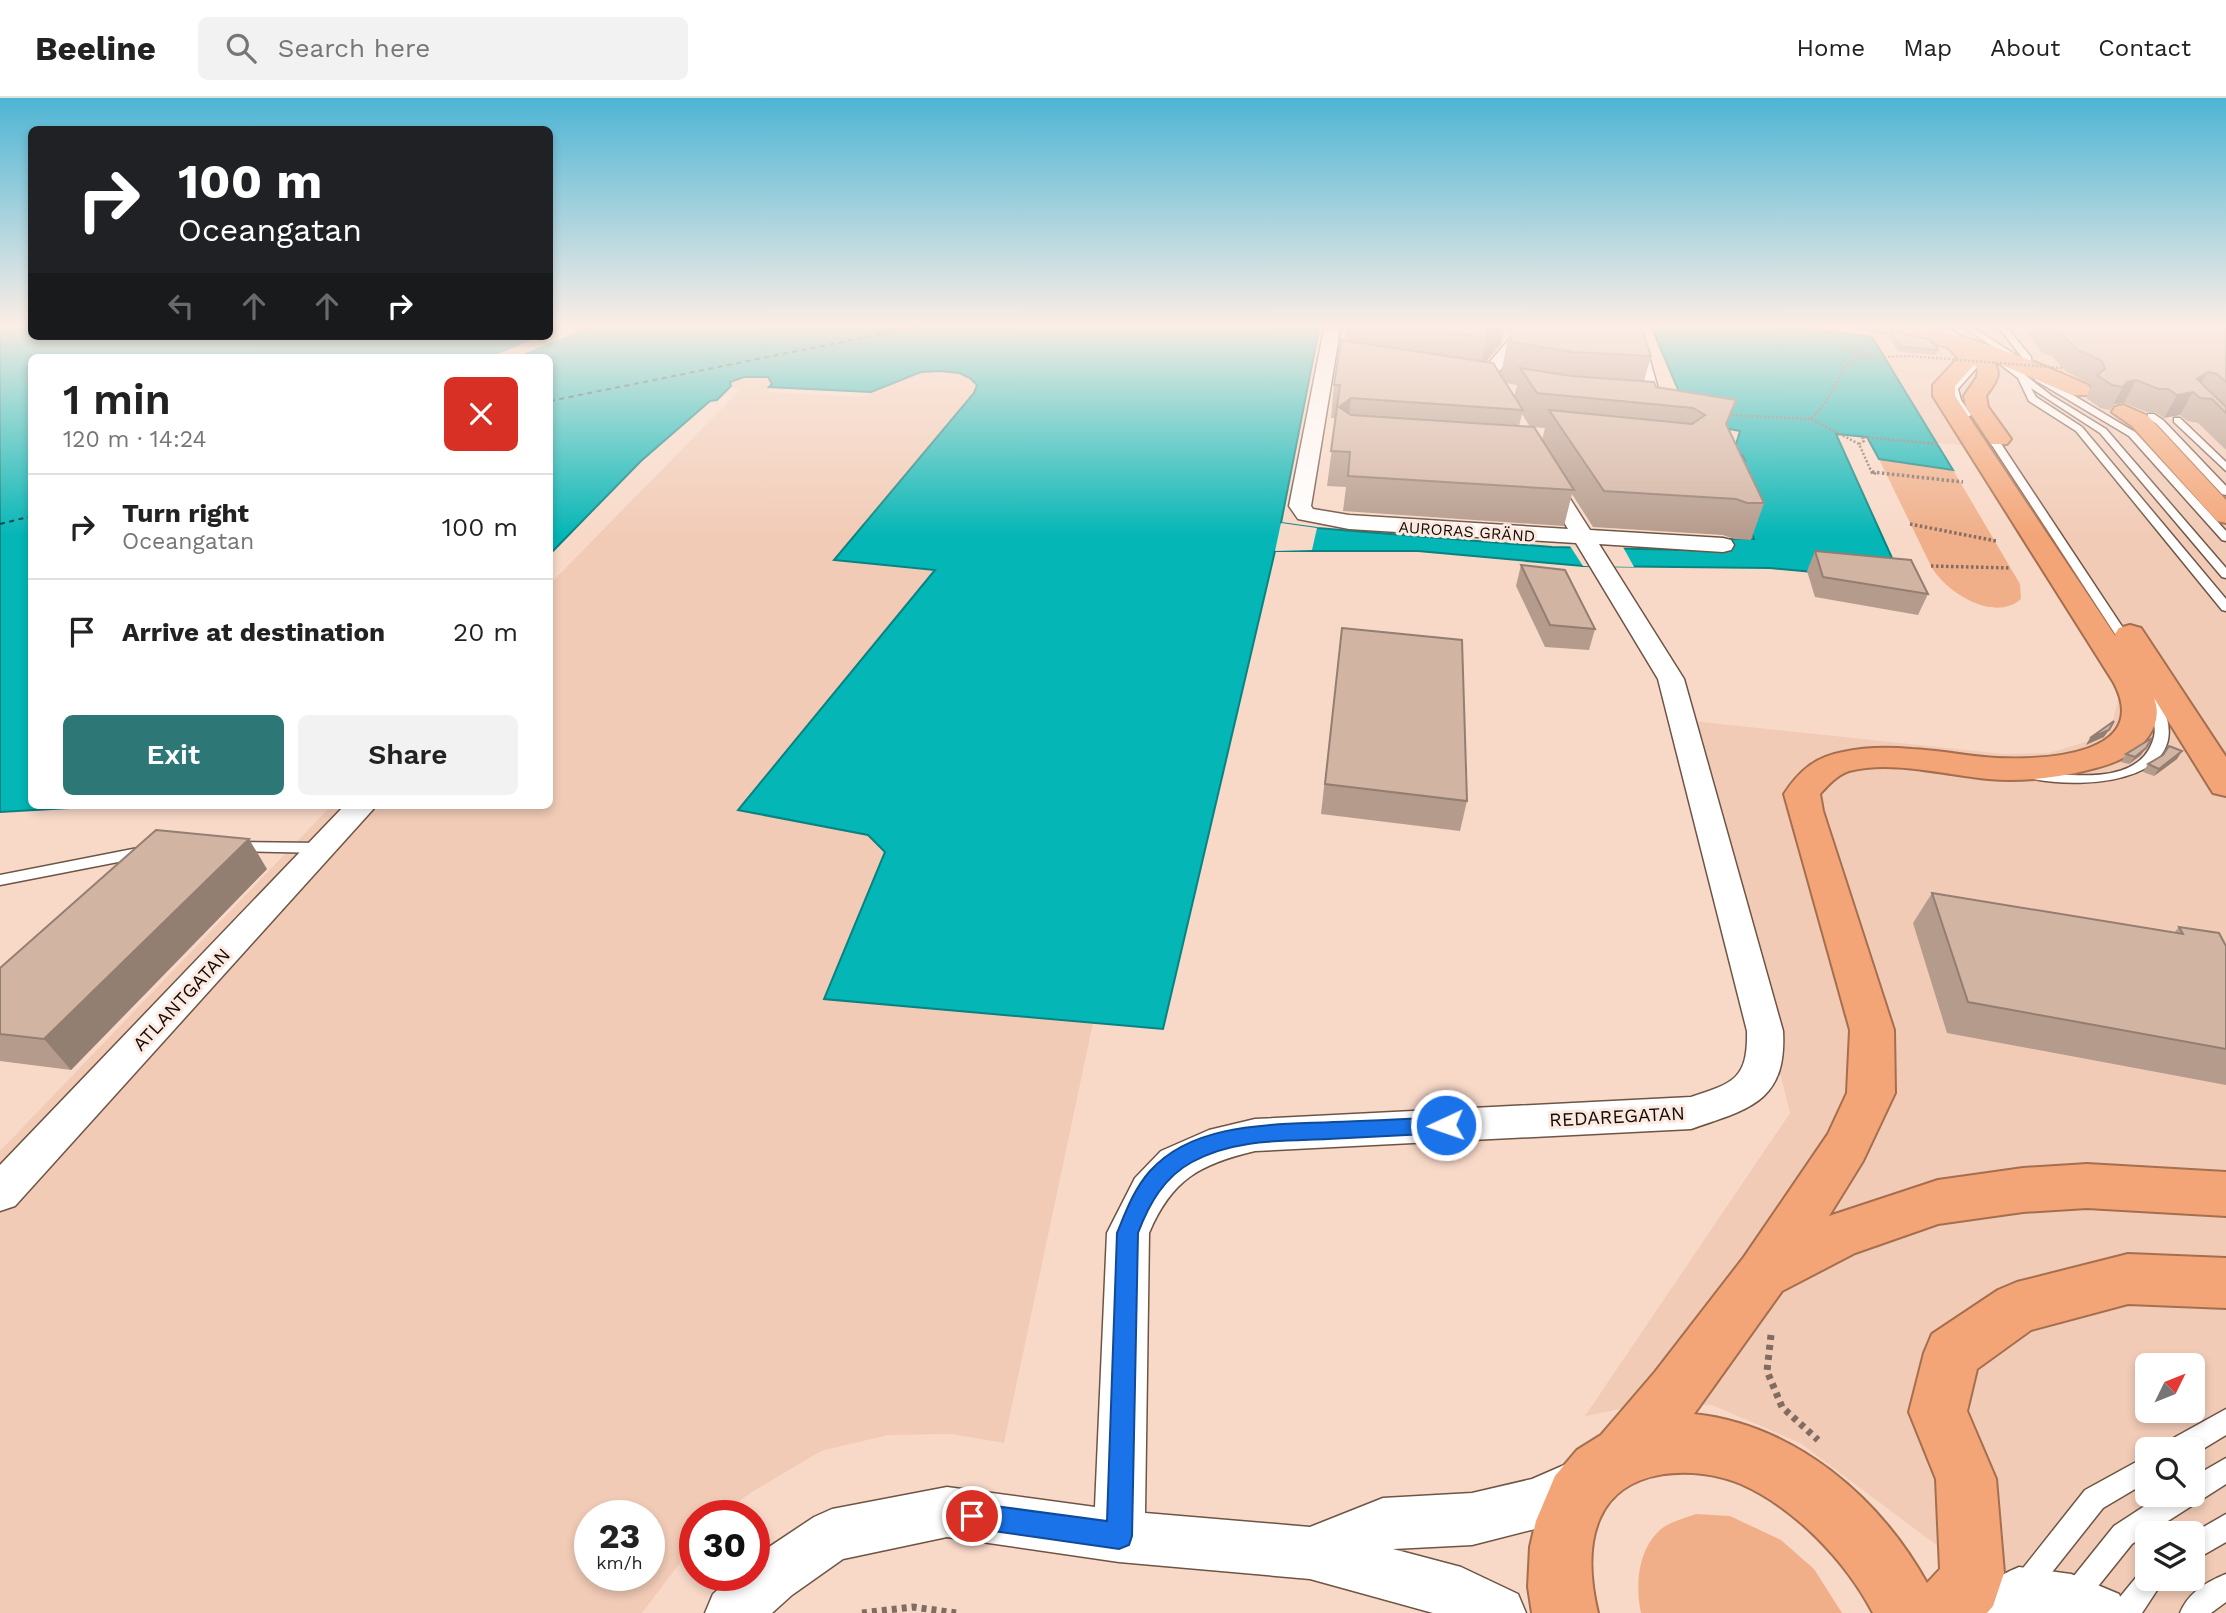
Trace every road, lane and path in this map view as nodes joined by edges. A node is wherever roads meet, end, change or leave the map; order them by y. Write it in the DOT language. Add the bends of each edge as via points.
graph roads {
  1 [pos="1325,395"];
  2 [pos="1498,395"];
  3 [pos="1657,395"];
  4 [pos="1830,395"];
  5 [pos="1944,395"];
  6 [pos="1976,395"];
  7 [pos="2032,395"];
  8 [pos="2039,395"];
  9 [pos="2047,395"];
  10 [pos="2060,395"];
  11 [pos="2061,395"];
  12 [pos="2068,395"];
  13 [pos="2086,395"];
  14 [pos="1630,406"];
  15 [pos="1662,408"];
  16 [pos="2130,413"];
  17 [pos="2151,416"];
  18 [pos="2164,418"];
  19 [pos="1811,419"];
  20 [pos="2177,420"];
  21 [pos="2189,421"];
  22 [pos="1515,424"];
  23 [pos="1859,444"];
  24 [pos="1938,444"];
  25 [pos="1533,454"];
  26 [pos="2226,458"];
  27 [pos="2226,468"];
  28 [pos="2226,480"];
  29 [pos="1963,482"];
  30 [pos="2226,492"];
  31 [pos="2226,504"];
  32 [pos="2226,515"];
  33 [pos="1910,524"];
  34 [pos="2226,526"];
  35 [pos="2226,538"];
  36 [pos="1996,541"];
  37 [pos="1723,545"];
  38 [pos="2226,550"];
  39 [pos="1592,551"];
  40 [pos="2226,562"];
  41 [pos="1931,566"];
  42 [pos="2011,568"];
  43 [pos="2226,575"];
  44 [pos="2226,590"];
  45 [pos="2226,607"];
  46 [pos="2226,785"];
  47 [pos="358,809"];
  48 [pos="218,847"];
  49 [pos="322,848"];
  50 [pos="170,850"];
  51 [pos="0,880"];
  52 [pos="0,1193"];
  53 [pos="2226,1194"];
  54 [pos="1763,1274"];
  55 [pos="2226,1283"];
  56 [pos="2226,1421"];
  57 [pos="2199,1437"];
  58 [pos="1606,1467"];
  59 [pos="2226,1470"];
  60 [pos="2135,1475"];
  61 [pos="2205,1483"];
  62 [pos="2167,1507"];
  63 [pos="2226,1527"];
  64 [pos="1119,1536"];
  65 [pos="2205,1540"];
  66 [pos="1310,1553"];
  67 [pos="2226,1587"];
  68 [pos="2142,1591"];
  69 [pos="2007,1603"];
  70 [pos="2085,1607"];
  71 [pos="732,1613"];
  72 [pos="862,1613"];
  73 [pos="956,1613"];
  74 [pos="1499,1613"];
  75 [pos="1565,1613"];
  76 [pos="1908,1613"];
  77 [pos="1945,1613"];
  78 [pos="2125,1613"];
  79 [pos="2193,1613"];
  1 -- 39 [label="street, AURORAS GRÄND" via="1300,506 1306,514"];
  2 -- 22 [label="street"];
  3 -- 15 [label="street"];
  4 -- 19 [label="path, bridge"];
  5 -- 54 [label="highway" via="2115,658 2141,710 2139,726 2120,748 2100,758 1997,769 1923,760 1843,762 1828,767 1809,783 1802,794 1805,811 1872,1030 1871,1093 1846,1147"];
  6 -- 46 [label="highway" via="1977,407"];
  7 -- 45 [label="lane" via="2080,429"];
  8 -- 44 [label="lane" via="2091,430"];
  9 -- 43 [label="lane" via="2103,431"];
  10 -- 38 [label="lane" via="2123,434"];
  11 -- 40 [label="lane" via="2108,428"];
  12 -- 35 [label="lane" via="2125,428"];
  13 -- 34 [label="lane" via="2143,435"];
  14 -- 15 [label="street"];
  15 -- 19 [label="path, bridge"];
  16 -- 31 [label="lane" via="2149,422"];
  16 -- 32 [label="highway"];
  17 -- 30 [label="lane"];
  18 -- 28 [label="lane"];
  19 -- 23 [label="path"];
  20 -- 27 [label="lane"];
  21 -- 26 [label="lane"];
  23 -- 24 [label="path" via="1862,437"];
  23 -- 29 [label="path" via="1872,473"];
  25 -- 39 [label="street, REDAREGATAN"];
  33 -- 36 [label="path"];
  37 -- 39 [label="street, AURORAS GRÄND"];
  39 -- 64 [label="street, REDAREGATAN" via="1671,679 1765,1031 1766,1060 1752,1086 1733,1099 1691,1113 1255,1135 1212,1144 1183,1157 1158,1177 1139,1203 1128,1233"];
  41 -- 42 [label="path"];
  47 -- 49 [label="street, ATLANTGATAN"];
  48 -- 49 [label="lane"];
  49 -- 52 [label="street, ATLANTGATAN"];
  50 -- 51 [label="lane"];
  53 -- 54 [label="highway" via="2087,1186 1938,1202 1838,1236"];
  54 -- 58 [label="highway" via="1675,1392"];
  55 -- 77 [label="highway" via="2128,1279 2017,1308 1952,1353 1938,1412 1966,1479 1972,1573 1970,1583"];
  56 -- 57 [label="lane"];
  58 -- 66 [label="street" via="1535,1504 1472,1519 1383,1524"];
  58 -- 75 [label="highway" via="1576,1498 1566,1522 1560,1577"];
  58 -- 76 [label="highway" via="1646,1446 1672,1443 1699,1444 1757,1461 1824,1504 1867,1546"];
  59 -- 61 [label="lane"];
  60 -- 69 [label="lane" via="2094,1499"];
  62 -- 70 [label="lane" via="2123,1535"];
  63 -- 65 [label="lane"];
  64 -- 66 [label="street"];
  64 -- 71 [label="street" via="947,1512 832,1535 773,1576"];
  66 -- 74 [label="street" via="1461,1594"];
  67 -- 79 [label="lane"];
  68 -- 78 [label="lane"];
  69 -- 70 [label="street"];
  72 -- 73 [label="path" via="913,1607"];
}
